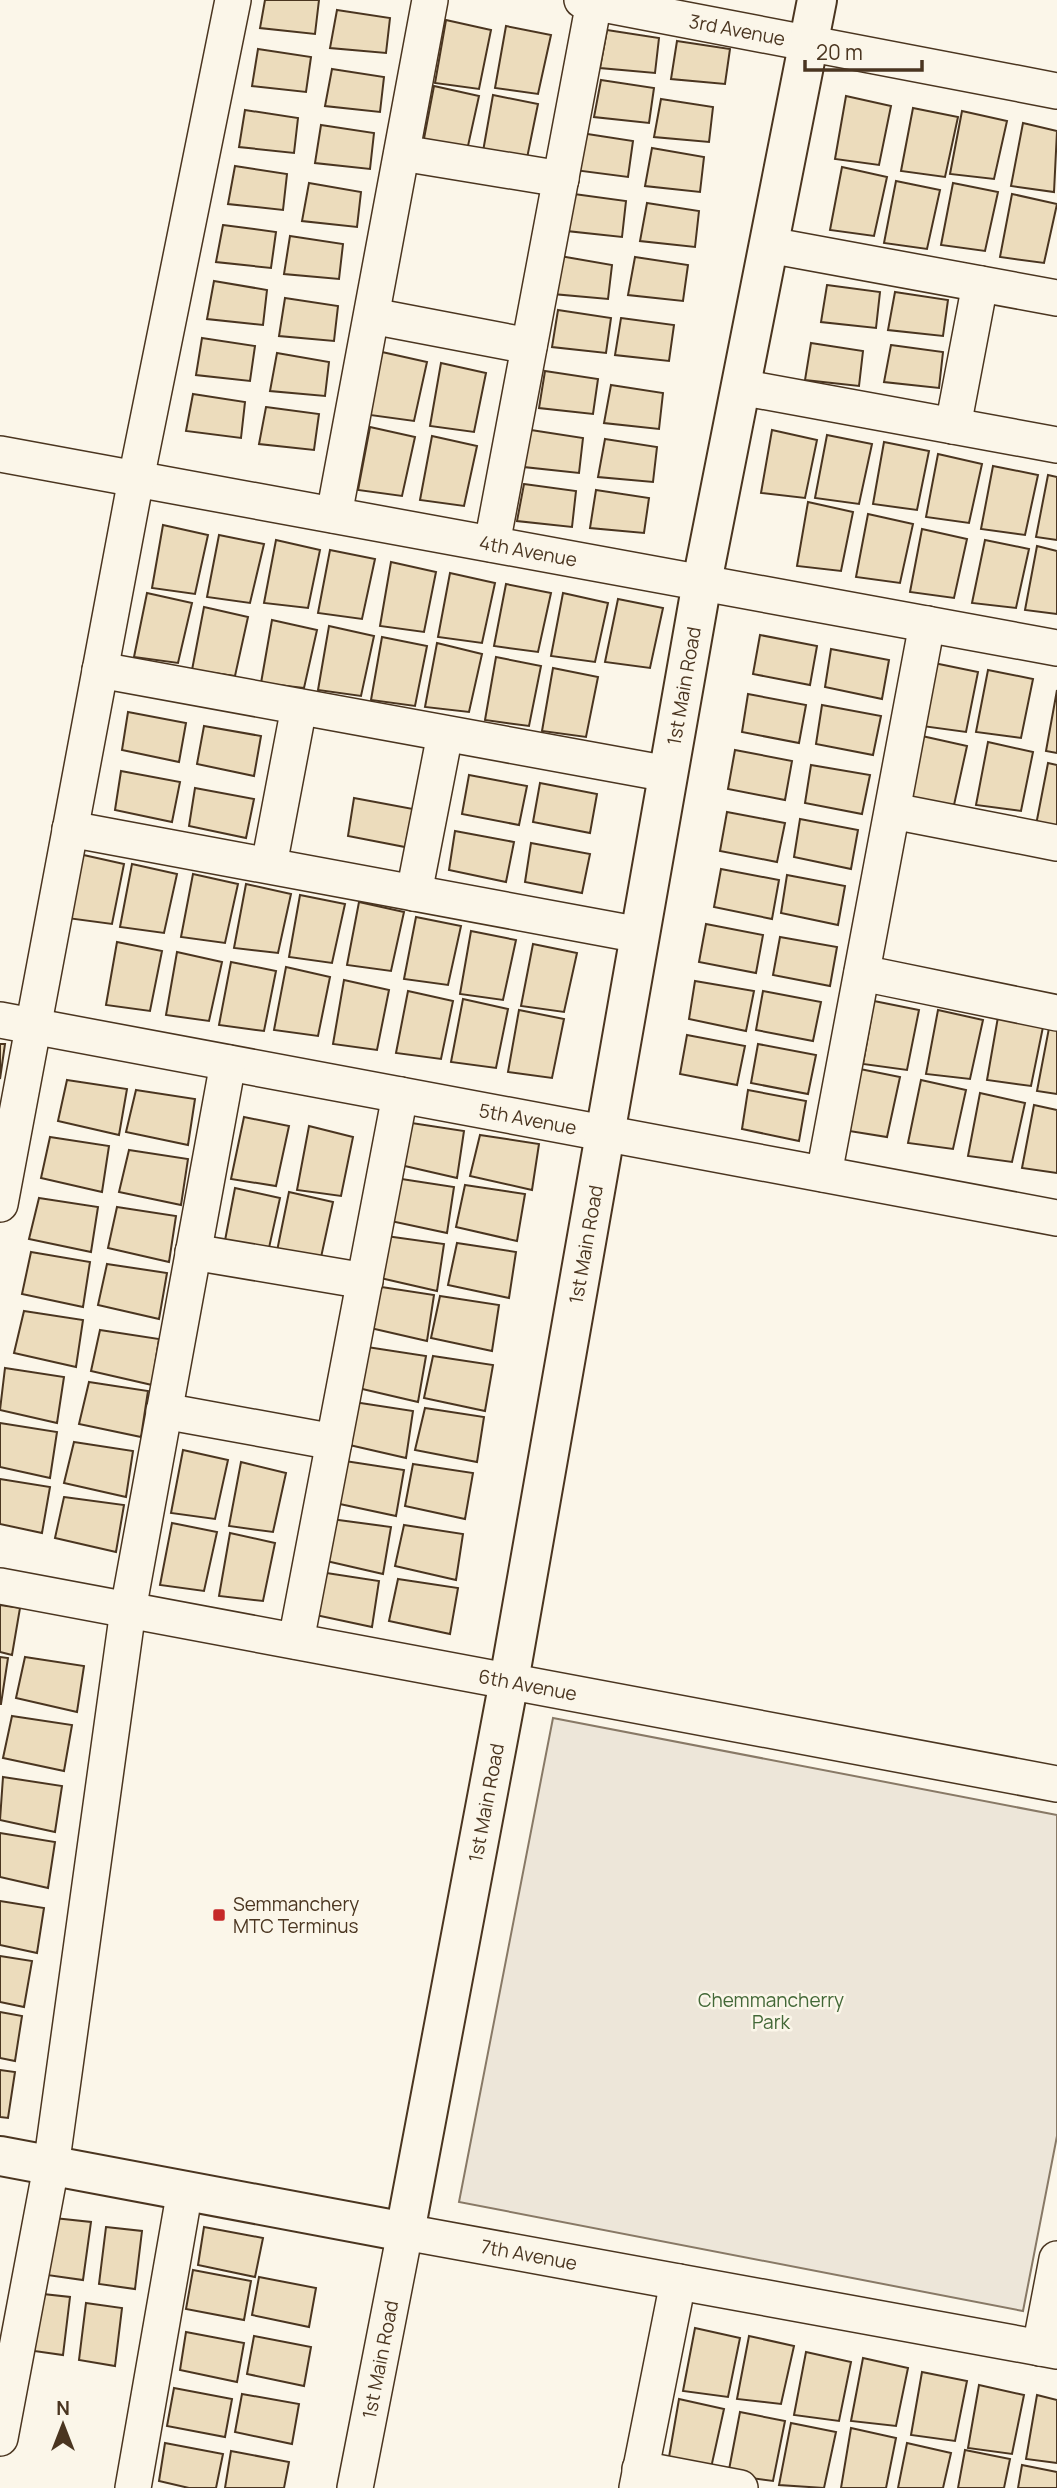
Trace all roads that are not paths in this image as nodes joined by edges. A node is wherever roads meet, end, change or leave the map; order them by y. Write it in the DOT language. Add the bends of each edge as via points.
graph roads {
  1 [pos="233,0"];
  2 [pos="430,0"];
  3 [pos="817,0"];
  4 [pos="588,1"];
  5 [pos="809,43"];
  6 [pos="1057,91"];
  7 [pos="402,153"];
  8 [pos="561,179"];
  9 [pos="769,245"];
  10 [pos="980,284"];
  11 [pos="1057,298"];
  12 [pos="372,316"];
  13 [pos="529,346"];
  14 [pos="740,387"];
  15 [pos="953,426"];
  16 [pos="1057,445"];
  17 [pos="0,454"];
  18 [pos="136,479"];
  19 [pos="334,515"];
  20 [pos="492,544"];
  21 [pos="702,582"];
  22 [pos="928,624"];
  23 [pos="1057,648"];
  24 [pos="100,670"];
  25 [pos="299,707"];
  26 [pos="445,734"];
  27 [pos="668,774"];
  28 [pos="893,811"];
  29 [pos="71,829"];
  30 [pos="1057,843"];
  31 [pos="269,866"];
  32 [pos="414,893"];
  33 [pos="640,935"];
  34 [pos="862,973"];
  35 [pos="1057,1013"];
  36 [pos="17,1023"];
  37 [pos="228,1063"];
  38 [pos="400,1095"];
  39 [pos="606,1133"];
  40 [pos="824,1174"];
  41 [pos="0,1204"];
  42 [pos="1057,1218"];
  43 [pos="193,1252"];
  44 [pos="365,1281"];
  45 [pos="164,1411"];
  46 [pos="334,1442"];
  47 [pos="0,1586"];
  48 [pos="128,1610"];
  49 [pos="296,1642"];
  50 [pos="509,1681"];
  51 [pos="1057,1784"];
  52 [pos="0,2156"];
  53 [pos="51,2167"];
  54 [pos="185,2190"];
  55 [pos="405,2232"];
  56 [pos="1057,2259"];
  57 [pos="678,2282"];
  58 [pos="1048,2350"];
  59 [pos="0,2438"];
  60 [pos="638,2479"];
  61 [pos="133,2488"];
  62 [pos="355,2488"];
  63 [pos="740,2488"];
  1 -- 18 [label="street"];
  2 -- 7 [label="street"];
  3 -- 5 [label="street, 1st Main Road"];
  4 -- 5 [label="street, 3rd Avenue"];
  4 -- 8 [label="street"];
  5 -- 6 [label="street, 3rd Avenue"];
  5 -- 9 [label="street, 1st Main Road"];
  7 -- 8 [label="street"];
  7 -- 12 [label="street"];
  8 -- 13 [label="street"];
  9 -- 10 [label="street"];
  9 -- 14 [label="street, 1st Main Road"];
  10 -- 11 [label="street"];
  10 -- 15 [label="street"];
  12 -- 13 [label="street"];
  12 -- 19 [label="street"];
  13 -- 20 [label="street"];
  14 -- 15 [label="street"];
  14 -- 21 [label="street, 1st Main Road"];
  15 -- 16 [label="street"];
  17 -- 18 [label="street, 4th Avenue"];
  18 -- 19 [label="street, 4th Avenue"];
  18 -- 24 [label="street"];
  19 -- 20 [label="street, 4th Avenue"];
  20 -- 21 [label="street, 4th Avenue"];
  21 -- 22 [label="street, 4th Avenue"];
  21 -- 27 [label="street, 1st Main Road"];
  22 -- 23 [label="street, 4th Avenue"];
  22 -- 28 [label="street"];
  24 -- 25 [label="street"];
  24 -- 29 [label="street"];
  25 -- 26 [label="street"];
  25 -- 31 [label="street"];
  26 -- 27 [label="street"];
  26 -- 32 [label="street"];
  27 -- 33 [label="street, 1st Main Road"];
  28 -- 30 [label="street"];
  28 -- 34 [label="street"];
  29 -- 31 [label="street"];
  29 -- 36 [label="street"];
  31 -- 32 [label="street"];
  32 -- 33 [label="street"];
  33 -- 39 [label="street, 1st Main Road"];
  34 -- 35 [label="street"];
  34 -- 40 [label="street"];
  36 -- 37 [label="street, 5th Avenue"];
  36 -- 41 [label="street"];
  37 -- 38 [label="street, 5th Avenue"];
  37 -- 43 [label="street"];
  38 -- 39 [label="street, 5th Avenue"];
  38 -- 44 [label="street"];
  39 -- 40 [label="street, 5th Avenue"];
  39 -- 50 [label="street, 1st Main Road"];
  40 -- 42 [label="street, 5th Avenue"];
  43 -- 44 [label="street"];
  43 -- 45 [label="street"];
  44 -- 46 [label="street"];
  45 -- 46 [label="street"];
  45 -- 48 [label="street"];
  46 -- 49 [label="street"];
  47 -- 48 [label="street, 6th Avenue"];
  48 -- 49 [label="street, 6th Avenue"];
  48 -- 53 [label="street"];
  49 -- 50 [label="street, 6th Avenue"];
  50 -- 51 [label="street, 6th Avenue"];
  50 -- 55 [label="street, 1st Main Road"];
  52 -- 53 [label="street, 7th Avenue"];
  53 -- 54 [label="street, 7th Avenue"];
  53 -- 59 [label="street"];
  54 -- 55 [label="street, 7th Avenue"];
  54 -- 61 [label="street"];
  55 -- 57 [label="street, 7th Avenue"];
  55 -- 62 [label="street, 1st Main Road"];
  56 -- 58 [label="street"];
  57 -- 58 [label="street, 7th Avenue"];
  57 -- 60 [label="street"];
  60 -- 63 [label="street"];
}
